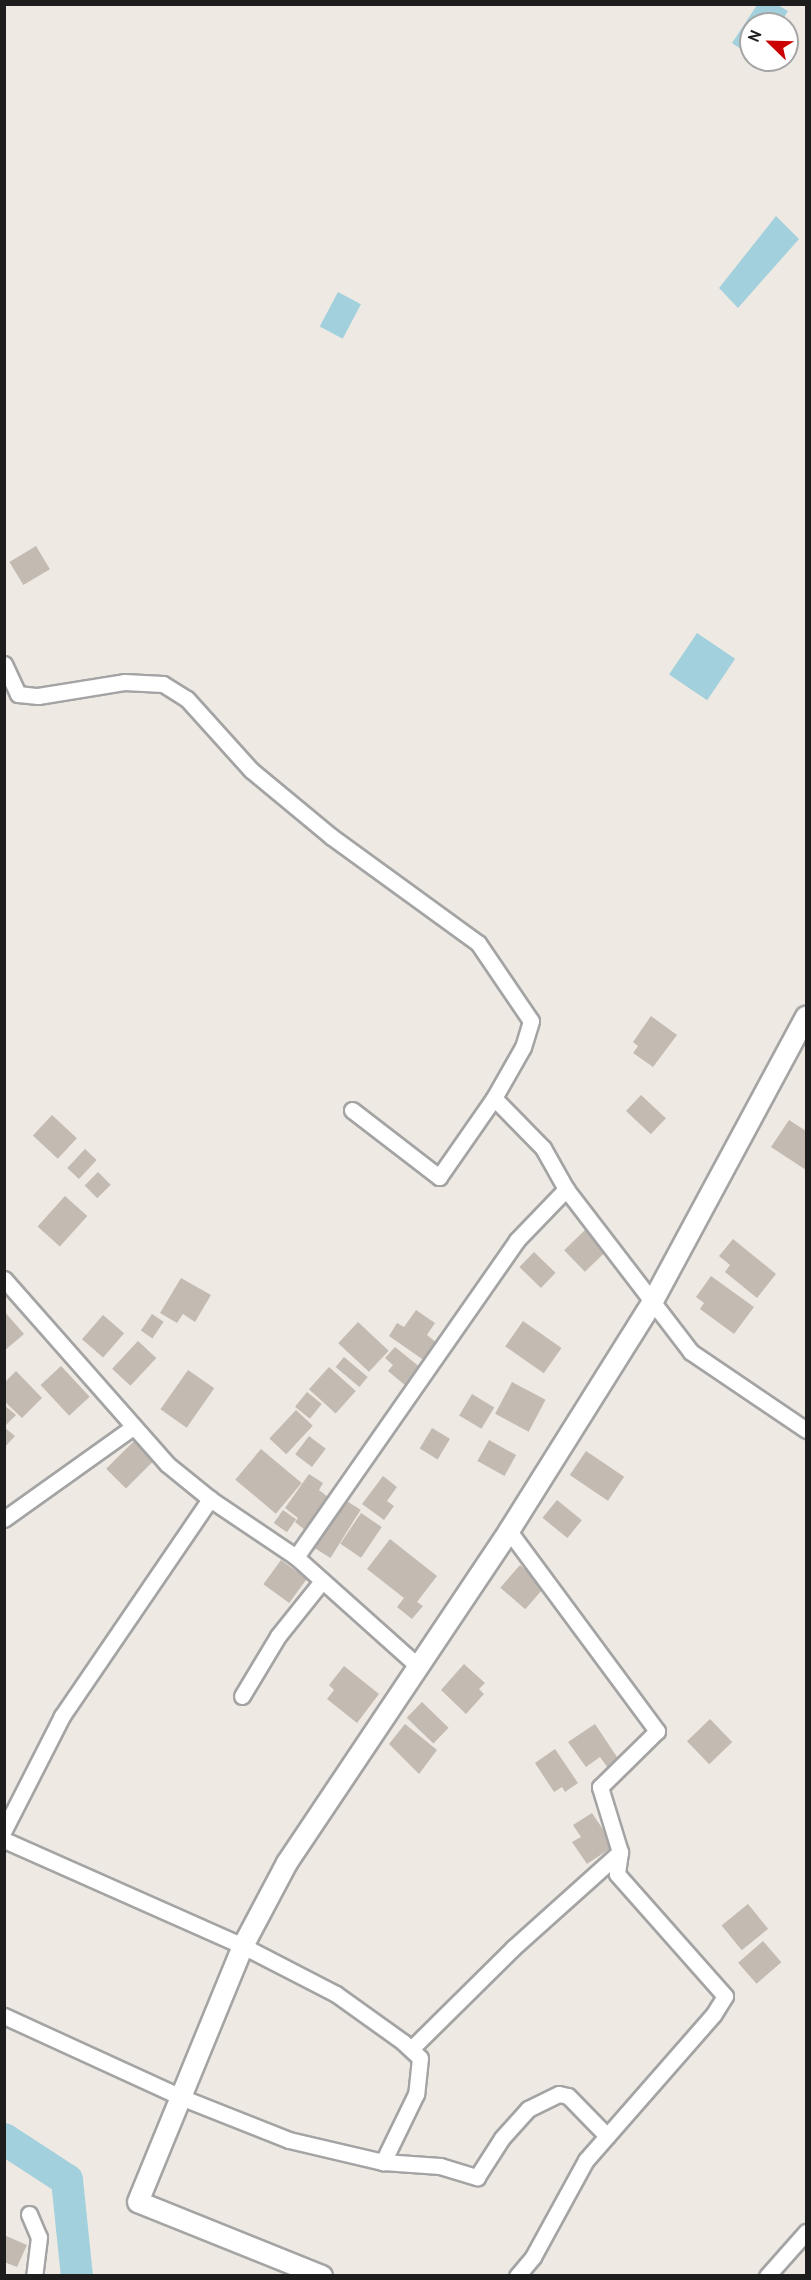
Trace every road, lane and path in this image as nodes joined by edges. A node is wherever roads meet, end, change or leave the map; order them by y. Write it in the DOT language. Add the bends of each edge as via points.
graph roads {
  1 [pos="4,663"];
  2 [pos="807,1017"];
  3 [pos="494,1098"];
  4 [pos="352,1110"];
  5 [pos="566,1189"];
  6 [pos="4,1279"];
  7 [pos="653,1301"];
  8 [pos="133,1427"];
  9 [pos="807,1430"];
  10 [pos="210,1499"];
  11 [pos="4,1519"];
  12 [pos="509,1531"];
  13 [pos="296,1557"];
  14 [pos="322,1581"];
  15 [pos="417,1666"];
  16 [pos="242,1696"];
  17 [pos="4,1830"];
  18 [pos="4,1840"];
  19 [pos="620,1852"];
  20 [pos="243,1946"];
  21 [pos="4,2016"];
  22 [pos="411,2049"];
  23 [pos="183,2098"];
  24 [pos="607,2136"];
  25 [pos="383,2162"];
  26 [pos="29,2214"];
  27 [pos="807,2232"];
  28 [pos="34,2276"];
  29 [pos="322,2276"];
  30 [pos="517,2276"];
  31 [pos="767,2276"];
  1 -- 3 [label="street" via="18,694 38,696 124,682 163,684 187,699 251,770 332,837 478,943 531,1021 523,1047"];
  2 -- 7 [label="street"];
  3 -- 4 [label="street" via="440,1177"];
  3 -- 5 [label="street" via="543,1149"];
  5 -- 7 [label="street"];
  5 -- 13 [label="street" via="517,1240"];
  6 -- 8 [label="street"];
  7 -- 9 [label="street" via="692,1352"];
  7 -- 12 [label="street"];
  8 -- 10 [label="street" via="166,1464"];
  8 -- 11 [label="street"];
  10 -- 13 [label="street"];
  10 -- 17 [label="street" via="62,1716"];
  12 -- 15 [label="street"];
  12 -- 19 [label="street" via="657,1731 600,1787"];
  13 -- 14 [label="street"];
  14 -- 15 [label="street"];
  14 -- 16 [label="street" via="278,1636"];
  15 -- 20 [label="street" via="287,1863"];
  18 -- 20 [label="street"];
  19 -- 22 [label="street" via="513,1948"];
  19 -- 24 [label="street" via="617,1874 724,1996 713,2015"];
  20 -- 22 [label="street" via="336,1994"];
  20 -- 23 [label="street"];
  21 -- 23 [label="street"];
  22 -- 25 [label="street" via="420,2058 416,2094"];
  23 -- 25 [label="street" via="289,2140"];
  23 -- 29 [label="street" via="138,2202"];
  24 -- 25 [label="street" via="568,2096 559,2094 528,2109 477,2177 440,2166"];
  24 -- 30 [label="street" via="586,2160 533,2257"];
  26 -- 28 [label="street" via="39,2237"];
  27 -- 31 [label="street"];
}
